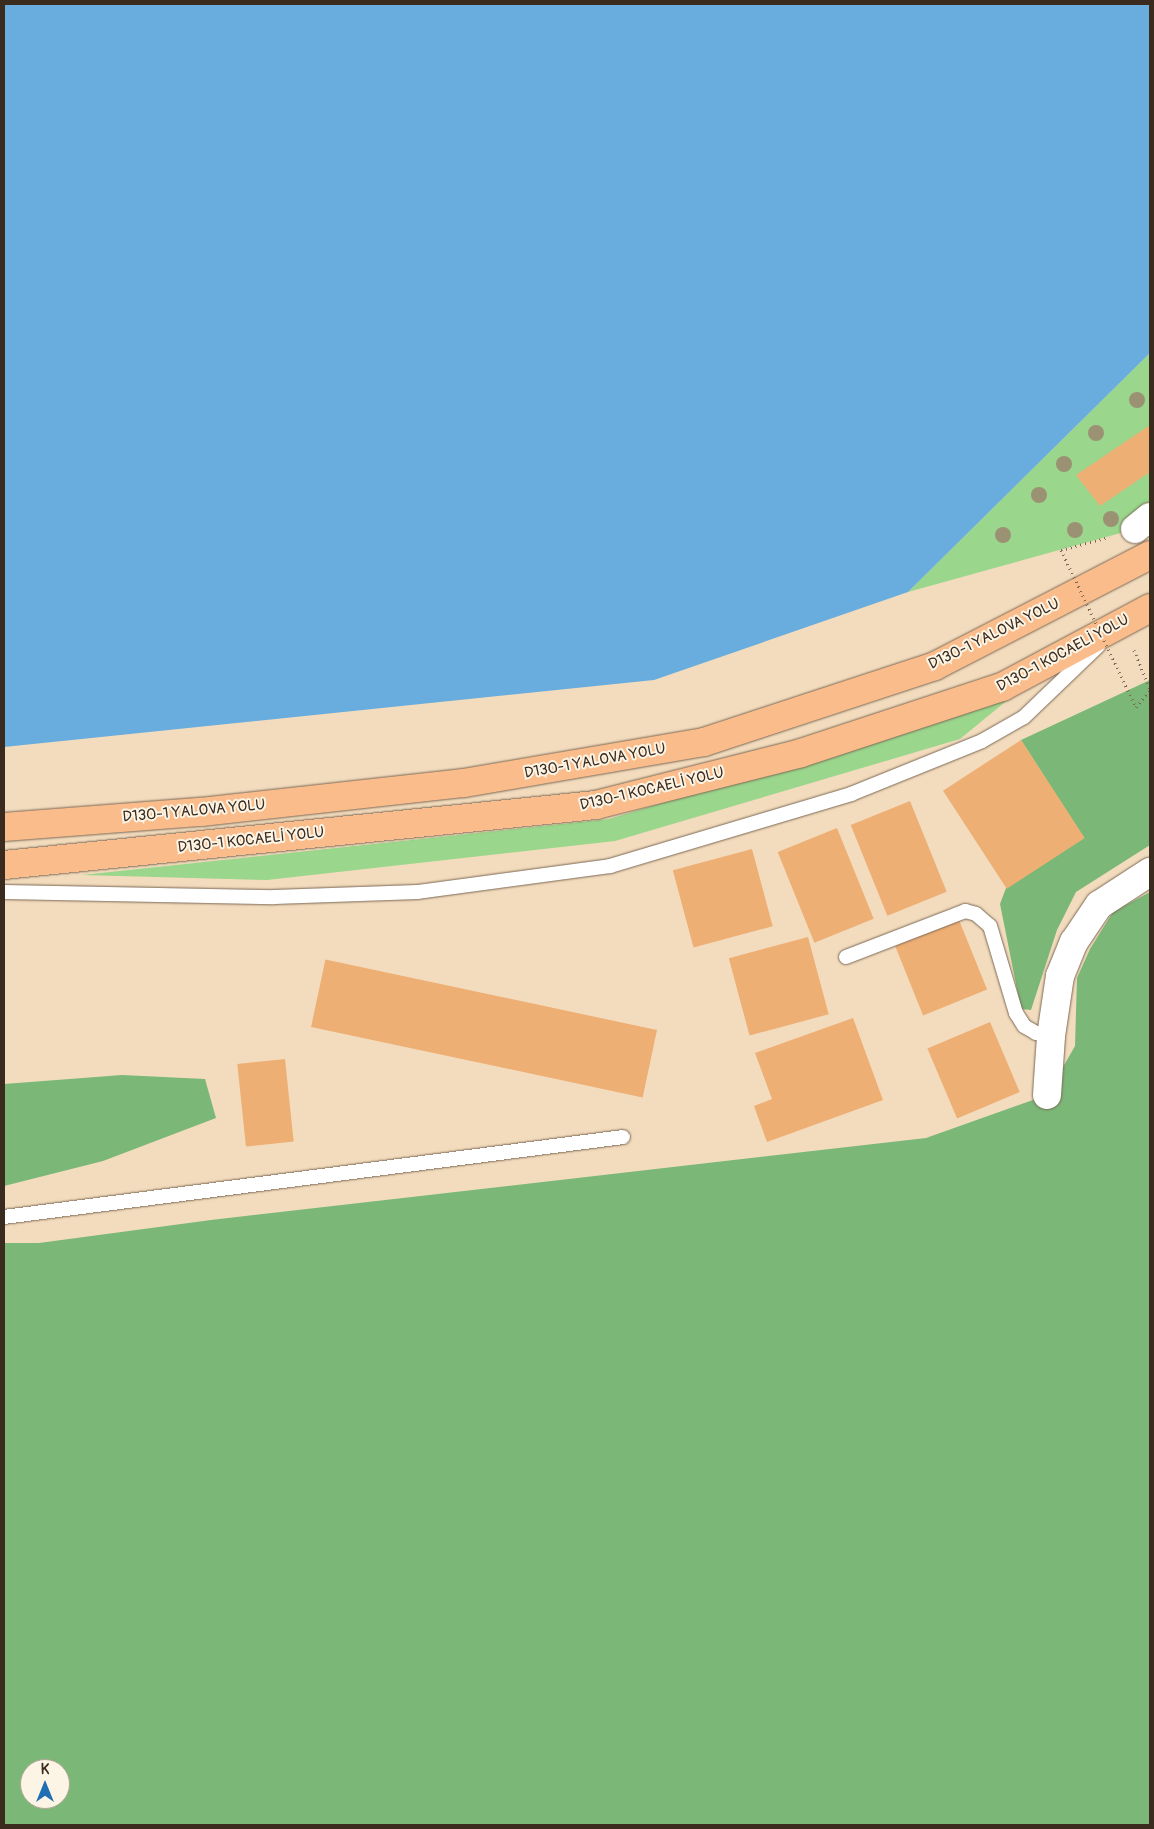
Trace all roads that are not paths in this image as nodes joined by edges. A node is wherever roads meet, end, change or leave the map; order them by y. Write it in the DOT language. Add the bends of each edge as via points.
graph roads {
  1 [pos="1150,555"];
  2 [pos="1150,608"];
  3 [pos="1122,622"];
  4 [pos="4,827"];
  5 [pos="4,865"];
  6 [pos="1150,872"];
  7 [pos="4,892"];
  8 [pos="846,957"];
  9 [pos="1051,1036"];
  10 [pos="1047,1095"];
  11 [pos="623,1137"];
  12 [pos="4,1218"];
  1 -- 4 [label="highway, D130-1 YALOVA YOLU" via="935,666 704,742 464,783 201,812"];
  2 -- 3 [label="highway, D130-1 KOCAELİ YOLU"];
  3 -- 5 [label="highway, D130-1 KOCAELİ YOLU" via="1002,687 800,753 596,805"];
  3 -- 7 [label="lane" via="1024,717 982,741 851,794 610,866 418,892 274,897"];
  6 -- 9 [label="street" via="1098,905 1074,942 1060,976"];
  8 -- 9 [label="lane" via="965,911 976,914 990,926 1016,1013 1024,1026"];
  9 -- 10 [label="street"];
  11 -- 12 [label="lane"];
}
